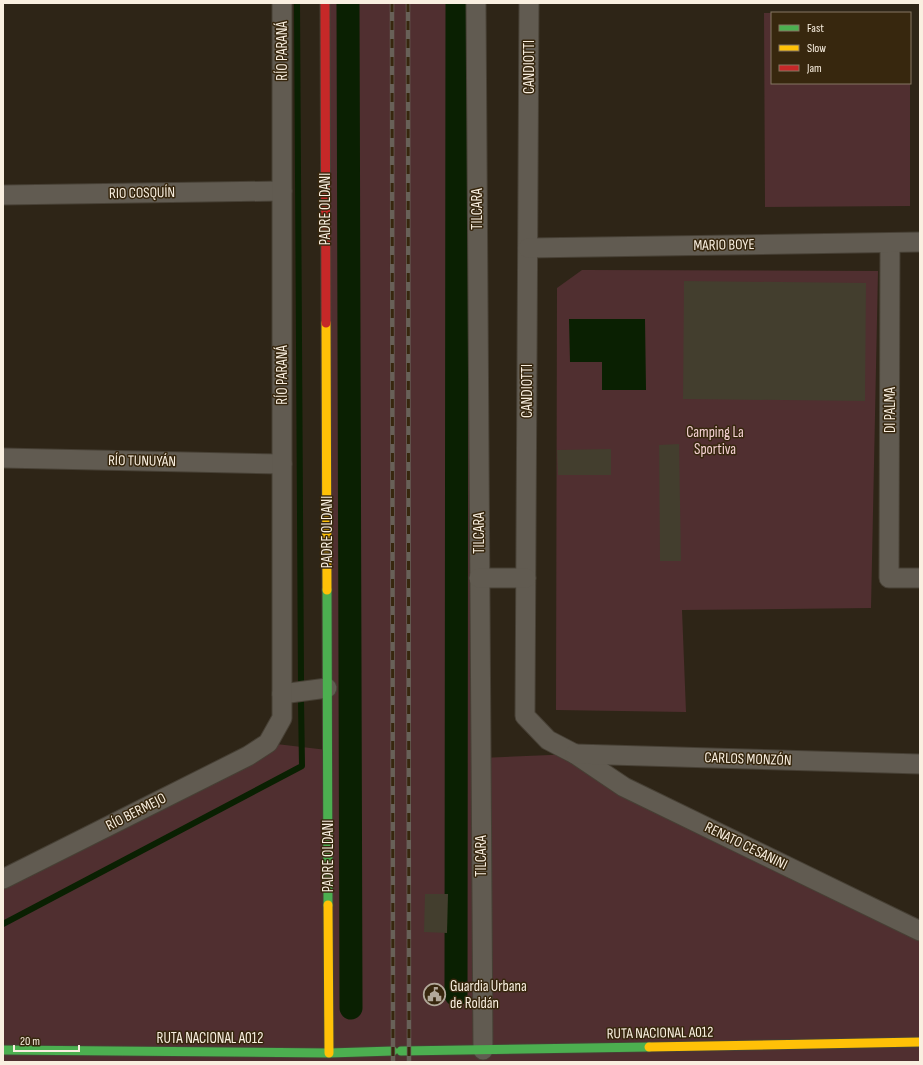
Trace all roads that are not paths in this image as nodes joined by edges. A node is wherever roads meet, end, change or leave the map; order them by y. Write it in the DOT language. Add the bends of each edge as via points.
graph roads {
  1 [pos="282,3"];
  2 [pos="325,3"];
  3 [pos="476,3"];
  4 [pos="529,3"];
  5 [pos="282,191"];
  6 [pos="3,195"];
  7 [pos="920,242"];
  8 [pos="890,243"];
  9 [pos="528,248"];
  10 [pos="3,458"];
  11 [pos="282,464"];
  12 [pos="479,578"];
  13 [pos="526,578"];
  14 [pos="920,578"];
  15 [pos="327,688"];
  16 [pos="282,694"];
  17 [pos="268,743"];
  18 [pos="575,754"];
  19 [pos="920,764"];
  20 [pos="3,879"];
  21 [pos="920,932"];
  22 [pos="920,1042"];
  23 [pos="3,1050"];
  24 [pos="482,1056"];
  25 [pos="329,1057"];
  1 -- 5 [label="street, RÍO PARANÁ"];
  2 -- 15 [label="main road, PADRE OLDANI"];
  3 -- 12 [label="street, TILCARA"];
  4 -- 9 [label="street, CANDIOTTI"];
  5 -- 6 [label="street, RIO COSQUÍN"];
  5 -- 11 [label="street, RÍO PARANÁ"];
  7 -- 8 [label="street, MARIO BOYE"];
  8 -- 9 [label="street, MARIO BOYE"];
  8 -- 14 [label="street, DI PALMA" via="889,578"];
  9 -- 13 [label="street, CANDIOTTI"];
  10 -- 11 [label="street, RÍO TUNUYÁN"];
  11 -- 16 [label="street, RÍO PARANÁ"];
  12 -- 13 [label="street"];
  12 -- 24 [label="street, TILCARA"];
  13 -- 18 [label="street, CANDIOTTI" via="525,716 548,740"];
  15 -- 16 [label="street"];
  15 -- 25 [label="main road, PADRE OLDANI"];
  16 -- 17 [label="street, RÍO PARANÁ" via="282,718"];
  17 -- 20 [label="street, RÍO BERMEJO"];
  18 -- 19 [label="street, CARLOS MONZÓN"];
  18 -- 21 [label="street, RENATO CESANINI" via="624,786"];
  22 -- 24 [label="main road, RUTA NACIONAL A012"];
  23 -- 25 [label="main road, RUTA NACIONAL A012"];
  24 -- 25 [label="main road, RUTA NACIONAL A012" via="397,1051"];
}
